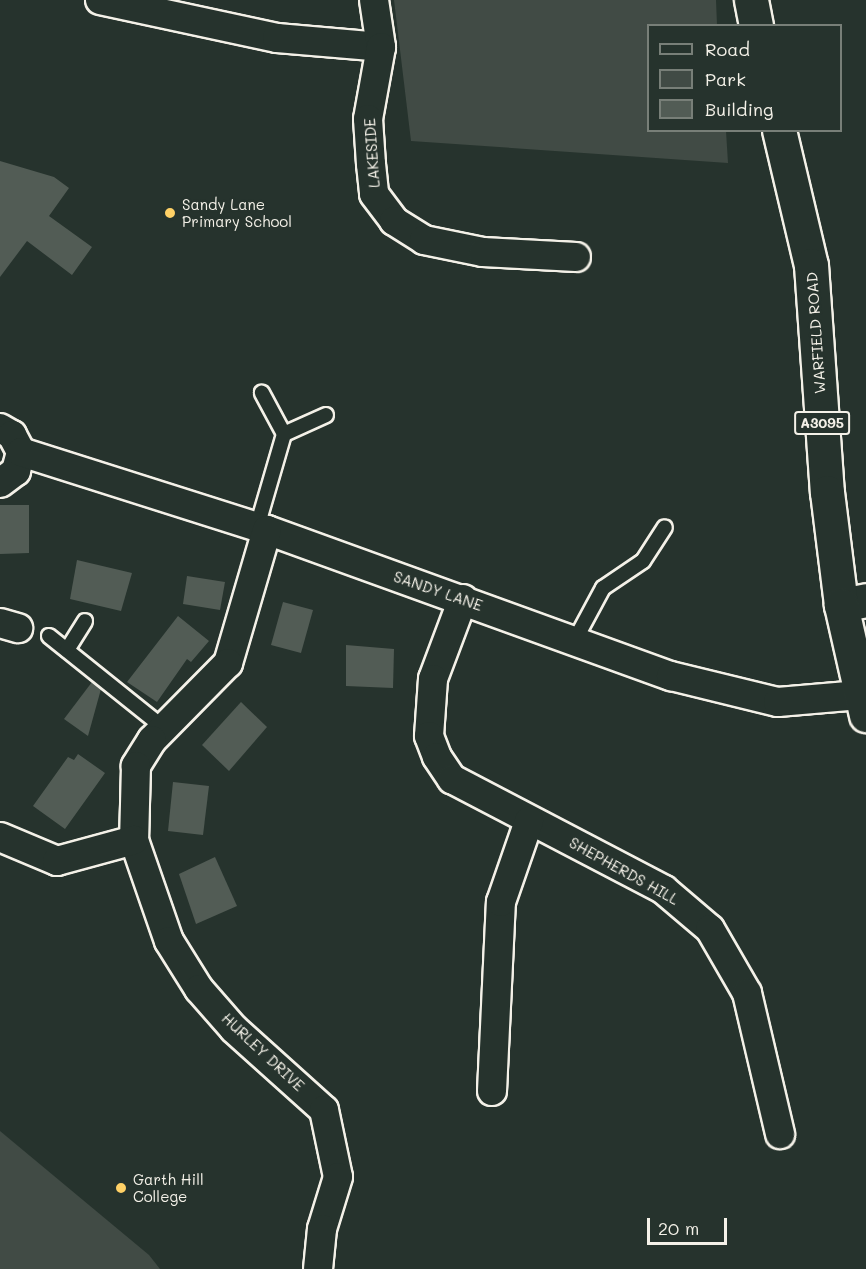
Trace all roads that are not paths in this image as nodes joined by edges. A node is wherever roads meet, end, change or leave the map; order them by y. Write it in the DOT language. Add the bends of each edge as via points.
graph roads {
  1 [pos="100,0"];
  2 [pos="374,0"];
  3 [pos="751,0"];
  4 [pos="756,24"];
  5 [pos="381,47"];
  6 [pos="779,132"];
  7 [pos="576,257"];
  8 [pos="262,393"];
  9 [pos="326,415"];
  10 [pos="0,429"];
  11 [pos="284,434"];
  12 [pos="21,452"];
  13 [pos="0,483"];
  14 [pos="665,527"];
  15 [pos="262,528"];
  16 [pos="463,599"];
  17 [pos="854,602"];
  18 [pos="85,621"];
  19 [pos="49,636"];
  20 [pos="574,640"];
  21 [pos="67,650"];
  22 [pos="863,705"];
  23 [pos="165,729"];
  24 [pos="529,821"];
  25 [pos="0,837"];
  26 [pos="134,840"];
  27 [pos="492,1091"];
  28 [pos="780,1134"];
  29 [pos="318,1269"];
  1 -- 5 [label="street" via="277,38"];
  2 -- 5 [label="street, LAKESIDE"];
  3 -- 4 [label="main road"];
  5 -- 7 [label="street, LAKESIDE" via="368,119 371,164 375,195 394,221 424,240 483,252"];
  6 -- 17 [label="main road, WARFIELD ROAD / A3095" via="812,265 827,492"];
  8 -- 11 [label="lane"];
  9 -- 11 [label="lane"];
  10 -- 12 [label="street" via="12,435"];
  11 -- 15 [label="lane"];
  12 -- 13 [label="street" via="16,471"];
  12 -- 15 [label="street, SANDY LANE"];
  14 -- 20 [label="lane" via="643,561 603,588"];
  15 -- 16 [label="street, SANDY LANE"];
  15 -- 23 [label="street, HURLEY DRIVE" via="228,663"];
  16 -- 20 [label="street, SANDY LANE"];
  16 -- 24 [label="street, SHEPHERDS HILL" via="433,679 429,736 452,779"];
  17 -- 22 [label="main road, WARFIELD ROAD / A3095"];
  18 -- 21 [label="lane"];
  19 -- 21 [label="lane"];
  20 -- 22 [label="street, SANDY LANE" via="747,697"];
  21 -- 23 [label="lane"];
  23 -- 26 [label="street, HURLEY DRIVE" via="152,740 133,774"];
  24 -- 27 [label="street" via="501,902"];
  24 -- 28 [label="street, SHEPHERDS HILL" via="664,890 710,929 747,993"];
  25 -- 26 [label="street" via="57,861"];
  26 -- 29 [label="street, HURLEY DRIVE" via="170,941 199,989 324,1110 338,1177 322,1229"];
}
